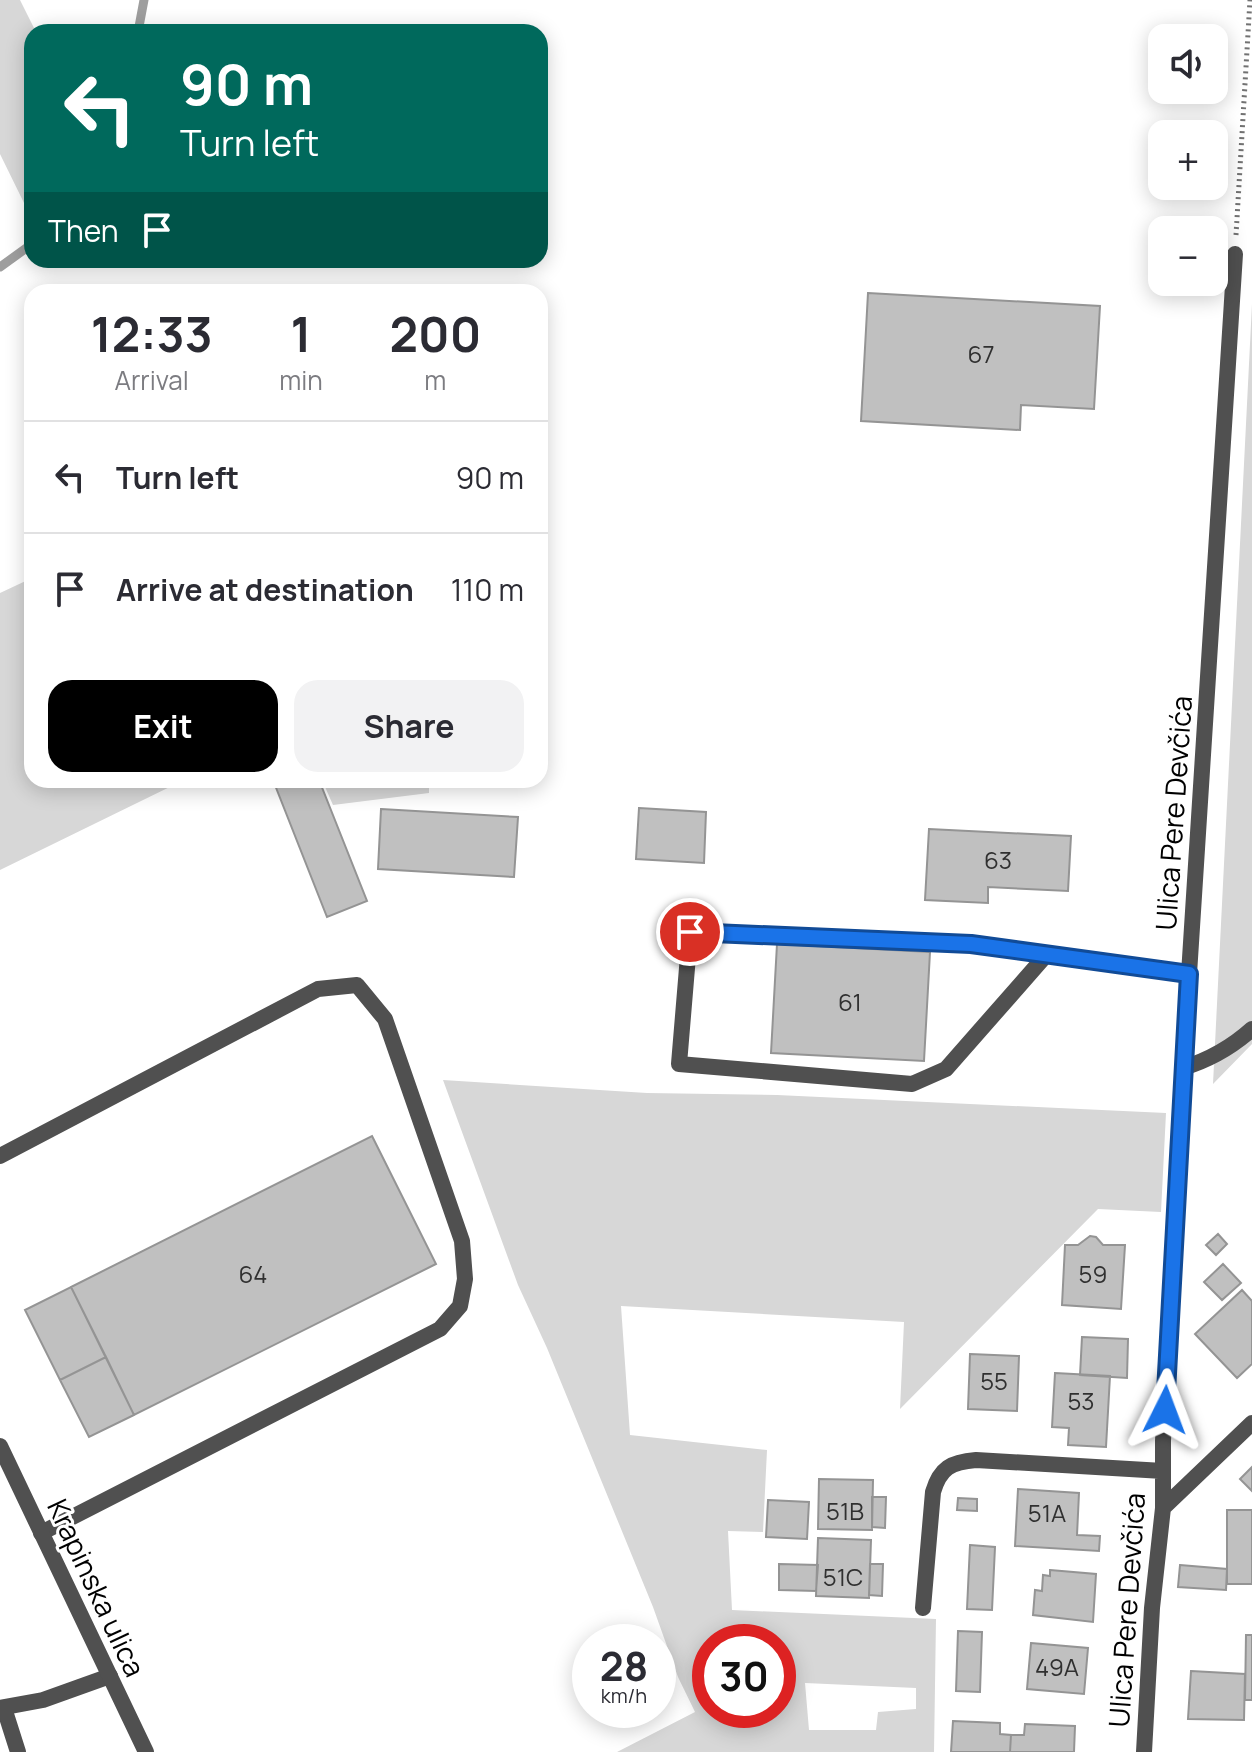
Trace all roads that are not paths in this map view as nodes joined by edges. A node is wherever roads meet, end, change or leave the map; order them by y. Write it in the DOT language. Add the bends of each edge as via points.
graph roads {
  1 [pos="1235,254"];
  2 [pos="1047,954"];
  3 [pos="1189,974"];
  4 [pos="1252,1029"];
  5 [pos="1183,1068"];
  6 [pos="0,1156"];
  7 [pos="1252,1423"];
  8 [pos="0,1446"];
  9 [pos="1163,1471"];
  10 [pos="1163,1508"];
  11 [pos="41,1533"];
  12 [pos="923,1608"];
  13 [pos="110,1676"];
  14 [pos="2,1708"];
  15 [pos="18,1752"];
  16 [pos="146,1752"];
  17 [pos="1144,1752"];
  1 -- 3 [label="street, Ulica Pere Devčića"];
  2 -- 2 [label="street" via="971,944 690,932 679,1064 912,1084 946,1069"];
  2 -- 3 [label="street"];
  3 -- 5 [label="street, Ulica Pere Devčića"];
  4 -- 5 [label="street" via="1203,1062"];
  5 -- 9 [label="street, Ulica Pere Devčića"];
  6 -- 11 [label="street" via="318,989 357,985 385,1019 462,1241 465,1279 460,1306 440,1329"];
  7 -- 10 [label="street"];
  8 -- 11 [label="street, Krapinska ulica"];
  9 -- 10 [label="street, Ulica Pere Devčića"];
  9 -- 12 [label="street, Ulica Pere Devčića" via="976,1460 948,1467 933,1492"];
  10 -- 17 [label="street, Ulica Pere Devčića"];
  11 -- 13 [label="street, Krapinska ulica"];
  13 -- 14 [label="street"];
  13 -- 16 [label="street, Krapinska ulica"];
  14 -- 15 [label="street"];
}
